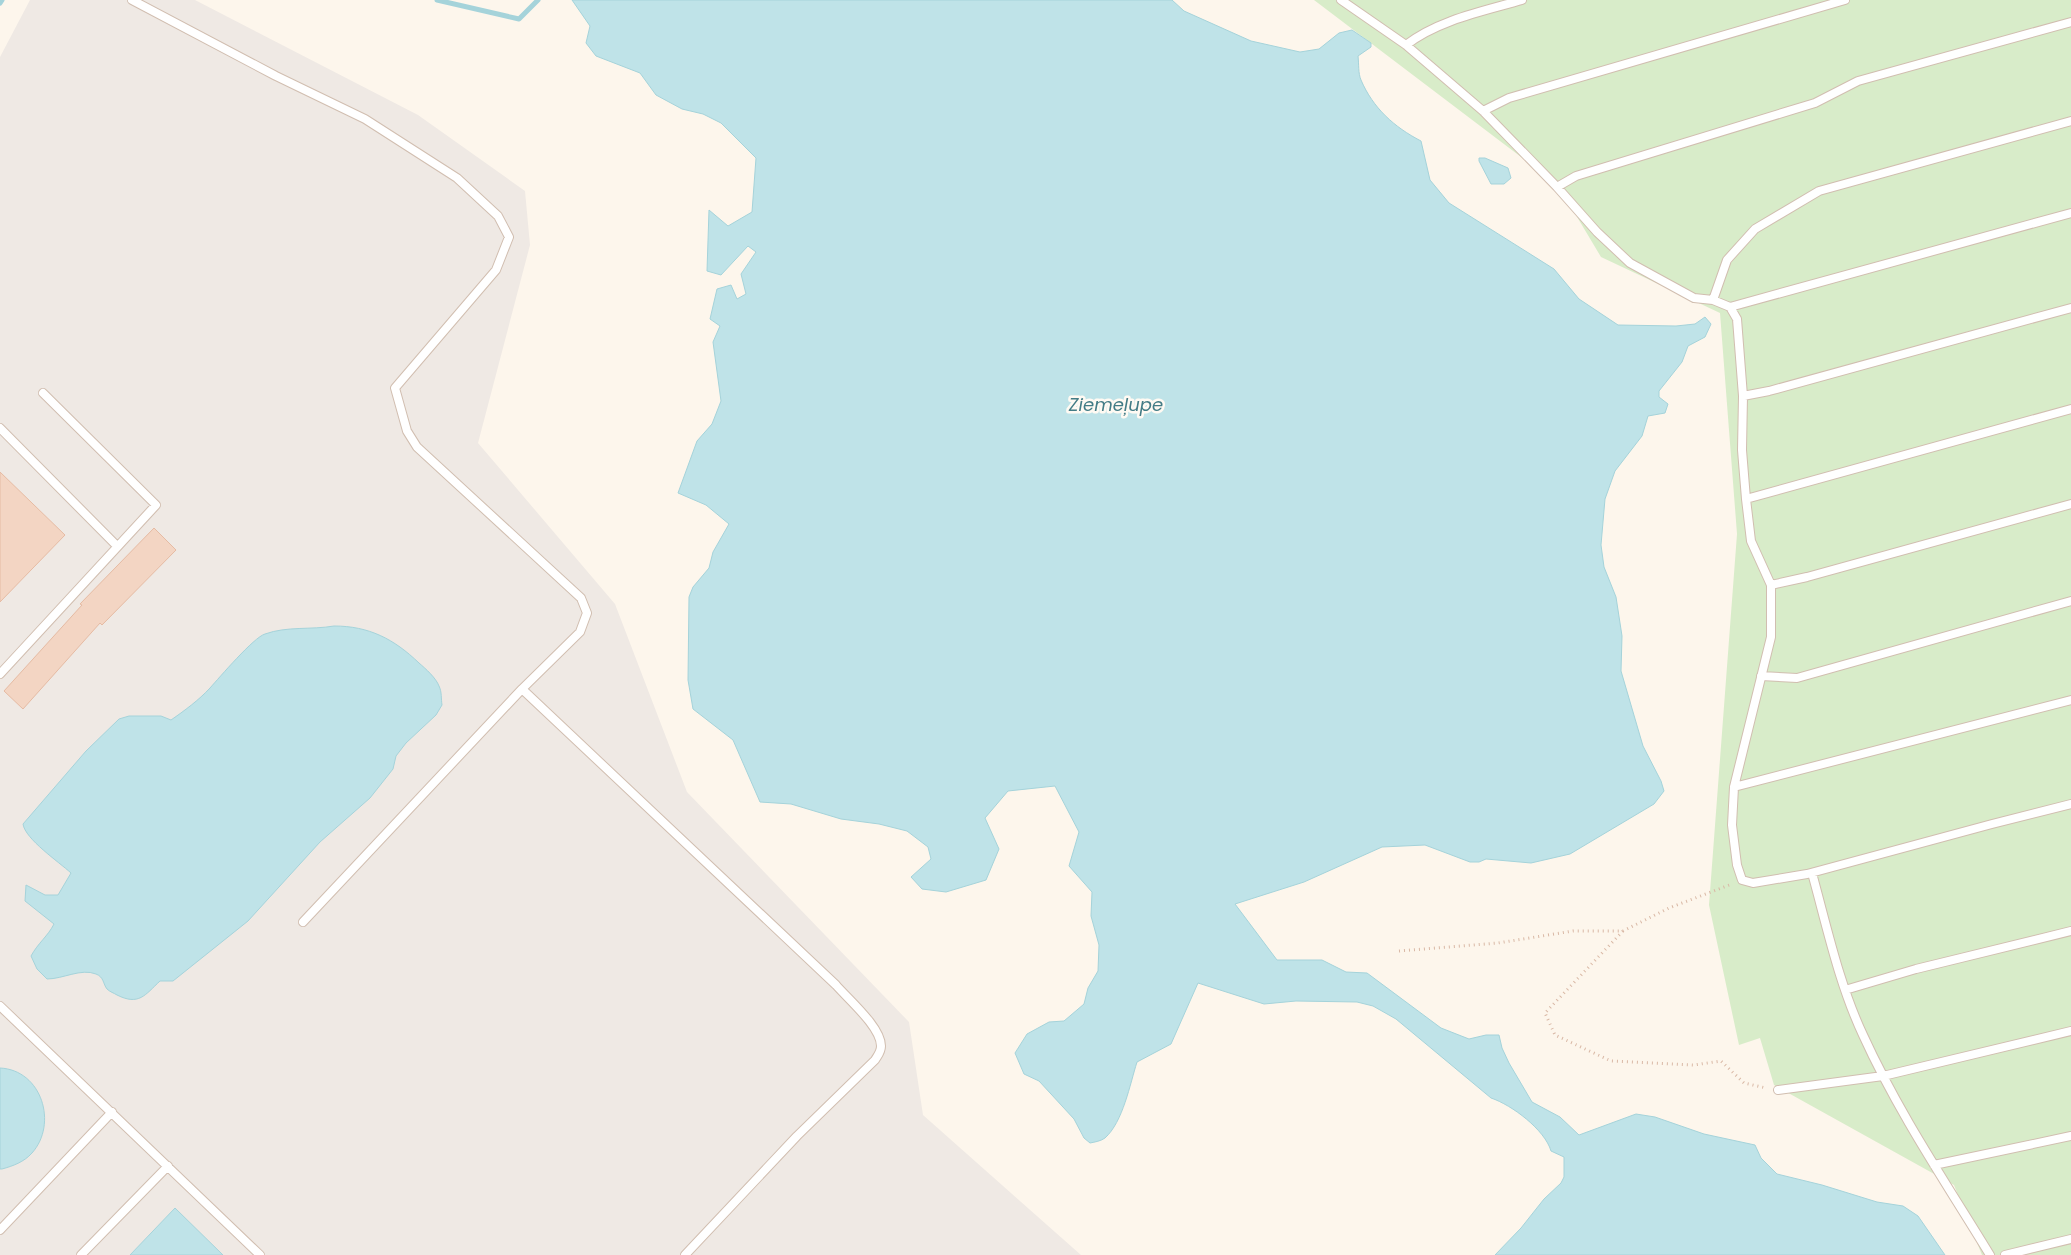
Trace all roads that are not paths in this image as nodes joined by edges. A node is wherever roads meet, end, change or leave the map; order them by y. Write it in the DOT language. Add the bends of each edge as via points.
graph roads {
  1 [pos="132,0"];
  2 [pos="1343,0"];
  3 [pos="1522,0"];
  4 [pos="1844,0"];
  5 [pos="2071,22"];
  6 [pos="1406,45"];
  7 [pos="1483,111"];
  8 [pos="2071,121"];
  9 [pos="1557,187"];
  10 [pos="2071,213"];
  11 [pos="1713,300"];
  12 [pos="1730,307"];
  13 [pos="2071,308"];
  14 [pos="43,393"];
  15 [pos="1743,396"];
  16 [pos="2071,409"];
  17 [pos="0,428"];
  18 [pos="1746,499"];
  19 [pos="2071,504"];
  20 [pos="117,546"];
  21 [pos="1771,585"];
  22 [pos="2071,601"];
  23 [pos="0,674"];
  24 [pos="1761,676"];
  25 [pos="522,689"];
  26 [pos="2071,700"];
  27 [pos="1734,787"];
  28 [pos="2071,804"];
  29 [pos="1812,873"];
  30 [pos="303,922"];
  31 [pos="2071,931"];
  32 [pos="1846,990"];
  33 [pos="0,1006"];
  34 [pos="2071,1031"];
  35 [pos="1882,1076"];
  36 [pos="1778,1090"];
  37 [pos="112,1112"];
  38 [pos="2071,1136"];
  39 [pos="1934,1165"];
  40 [pos="168,1166"];
  41 [pos="0,1230"];
  42 [pos="2071,1239"];
  43 [pos="82,1255"];
  44 [pos="260,1255"];
  45 [pos="685,1255"];
  46 [pos="1990,1255"];
  47 [pos="2005,1255"];
  1 -- 25 [label="lane" via="365,119 457,178 498,216 509,237 496,270 395,388 407,431 417,447 581,598 587,613 580,632"];
  2 -- 6 [label="lane"];
  3 -- 6 [label="lane" via="1420,34"];
  4 -- 7 [label="lane" via="1509,98"];
  5 -- 9 [label="lane" via="1858,81 1815,103 1576,176"];
  6 -- 7 [label="lane"];
  7 -- 9 [label="lane"];
  8 -- 11 [label="lane" via="1819,191 1755,229 1727,260"];
  9 -- 11 [label="lane" via="1630,264 1694,298"];
  10 -- 12 [label="lane"];
  11 -- 12 [label="lane"];
  12 -- 15 [label="lane" via="1737,319"];
  13 -- 15 [label="lane"];
  14 -- 20 [label="lane" via="156,505"];
  15 -- 18 [label="lane" via="1742,450"];
  16 -- 18 [label="lane"];
  17 -- 20 [label="lane"];
  18 -- 21 [label="lane" via="1752,541"];
  19 -- 21 [label="lane" via="1807,578"];
  20 -- 23 [label="lane"];
  21 -- 24 [label="lane" via="1771,637"];
  22 -- 24 [label="lane" via="1797,678"];
  24 -- 27 [label="lane"];
  25 -- 30 [label="lane"];
  25 -- 45 [label="lane" via="836,986 866,1018 880,1039 880,1053 875,1060 797,1136"];
  26 -- 27 [label="lane"];
  27 -- 29 [label="lane" via="1732,824 1742,880 1753,883"];
  28 -- 29 [label="lane"];
  29 -- 32 [label="lane"];
  31 -- 32 [label="lane" via="1916,968"];
  32 -- 35 [label="lane"];
  33 -- 37 [label="lane"];
  34 -- 35 [label="lane"];
  35 -- 36 [label="lane"];
  35 -- 39 [label="lane"];
  37 -- 40 [label="lane"];
  37 -- 41 [label="lane"];
  38 -- 39 [label="lane"];
  39 -- 46 [label="lane"];
  40 -- 43 [label="lane"];
  40 -- 44 [label="lane"];
  42 -- 47 [label="lane"];
}
